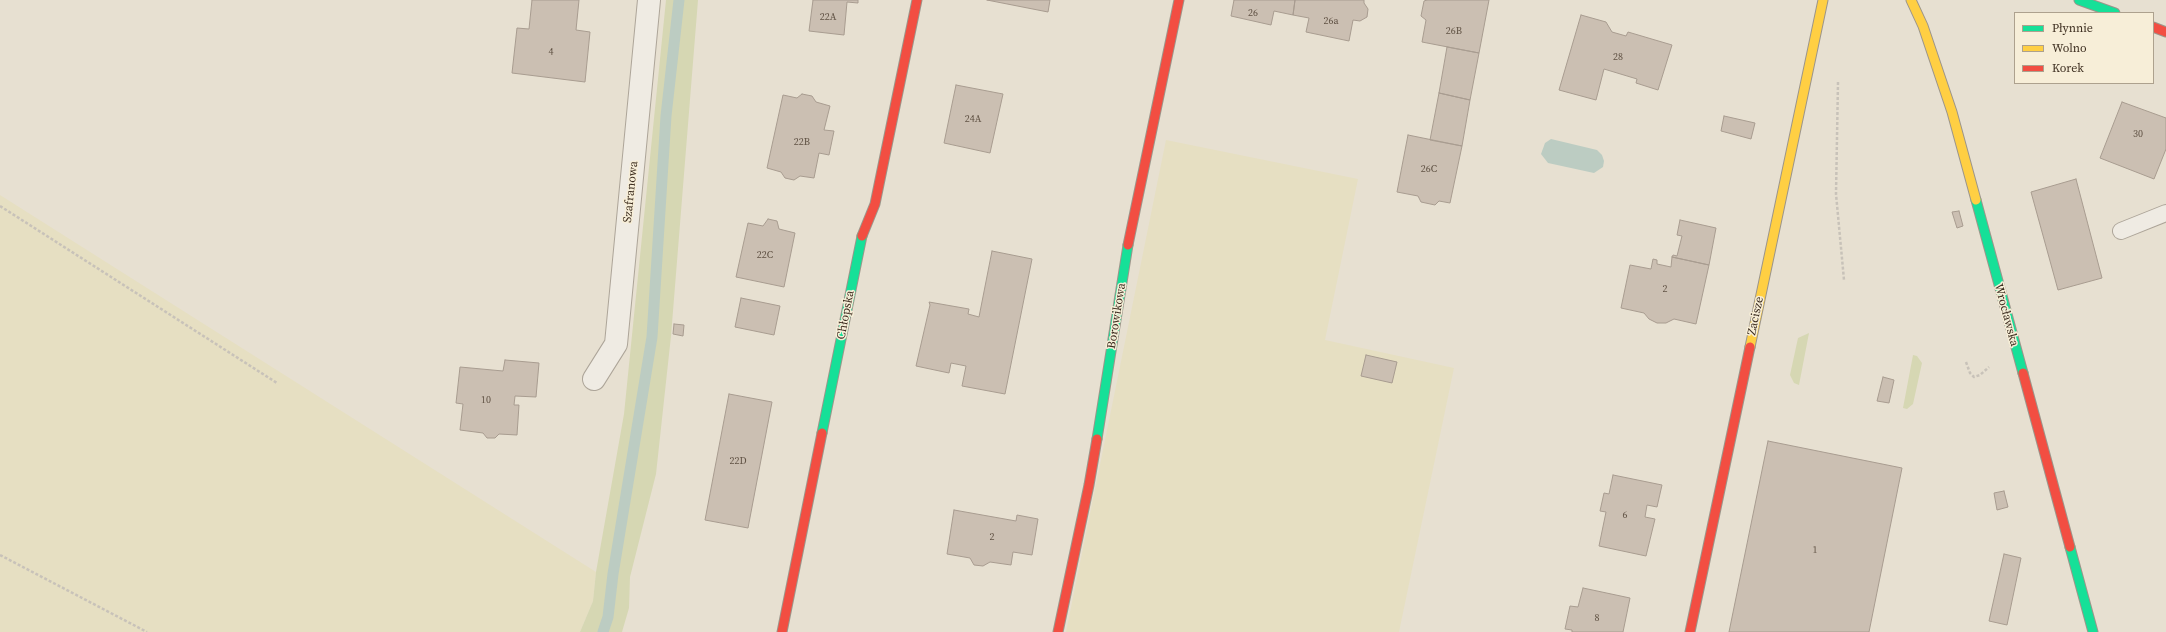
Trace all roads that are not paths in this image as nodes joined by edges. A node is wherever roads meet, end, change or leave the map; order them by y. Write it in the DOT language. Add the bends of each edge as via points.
graph roads {
  1 [pos="649,0"];
  2 [pos="917,0"];
  3 [pos="1179,0"];
  4 [pos="1823,0"];
  5 [pos="1911,0"];
  6 [pos="2079,0"];
  7 [pos="2112,12"];
  8 [pos="2154,27"];
  9 [pos="2166,32"];
  10 [pos="2166,212"];
  11 [pos="2121,231"];
  12 [pos="594,379"];
  13 [pos="782,632"];
  14 [pos="1058,632"];
  15 [pos="1690,632"];
  16 [pos="2093,632"];
  1 -- 12 [label="street, Szafranowa" via="616,344"];
  2 -- 13 [label="street, Chłopska" via="875,204 863,229"];
  3 -- 14 [label="street, Borowikowa" via="1132,222 1089,485"];
  4 -- 15 [label="street, Zacisze"];
  5 -- 16 [label="street, Wrocławska" via="1926,33 1952,112"];
  6 -- 7 [label="street"];
  8 -- 9 [label="street"];
  10 -- 11 [label="lane"];
}
